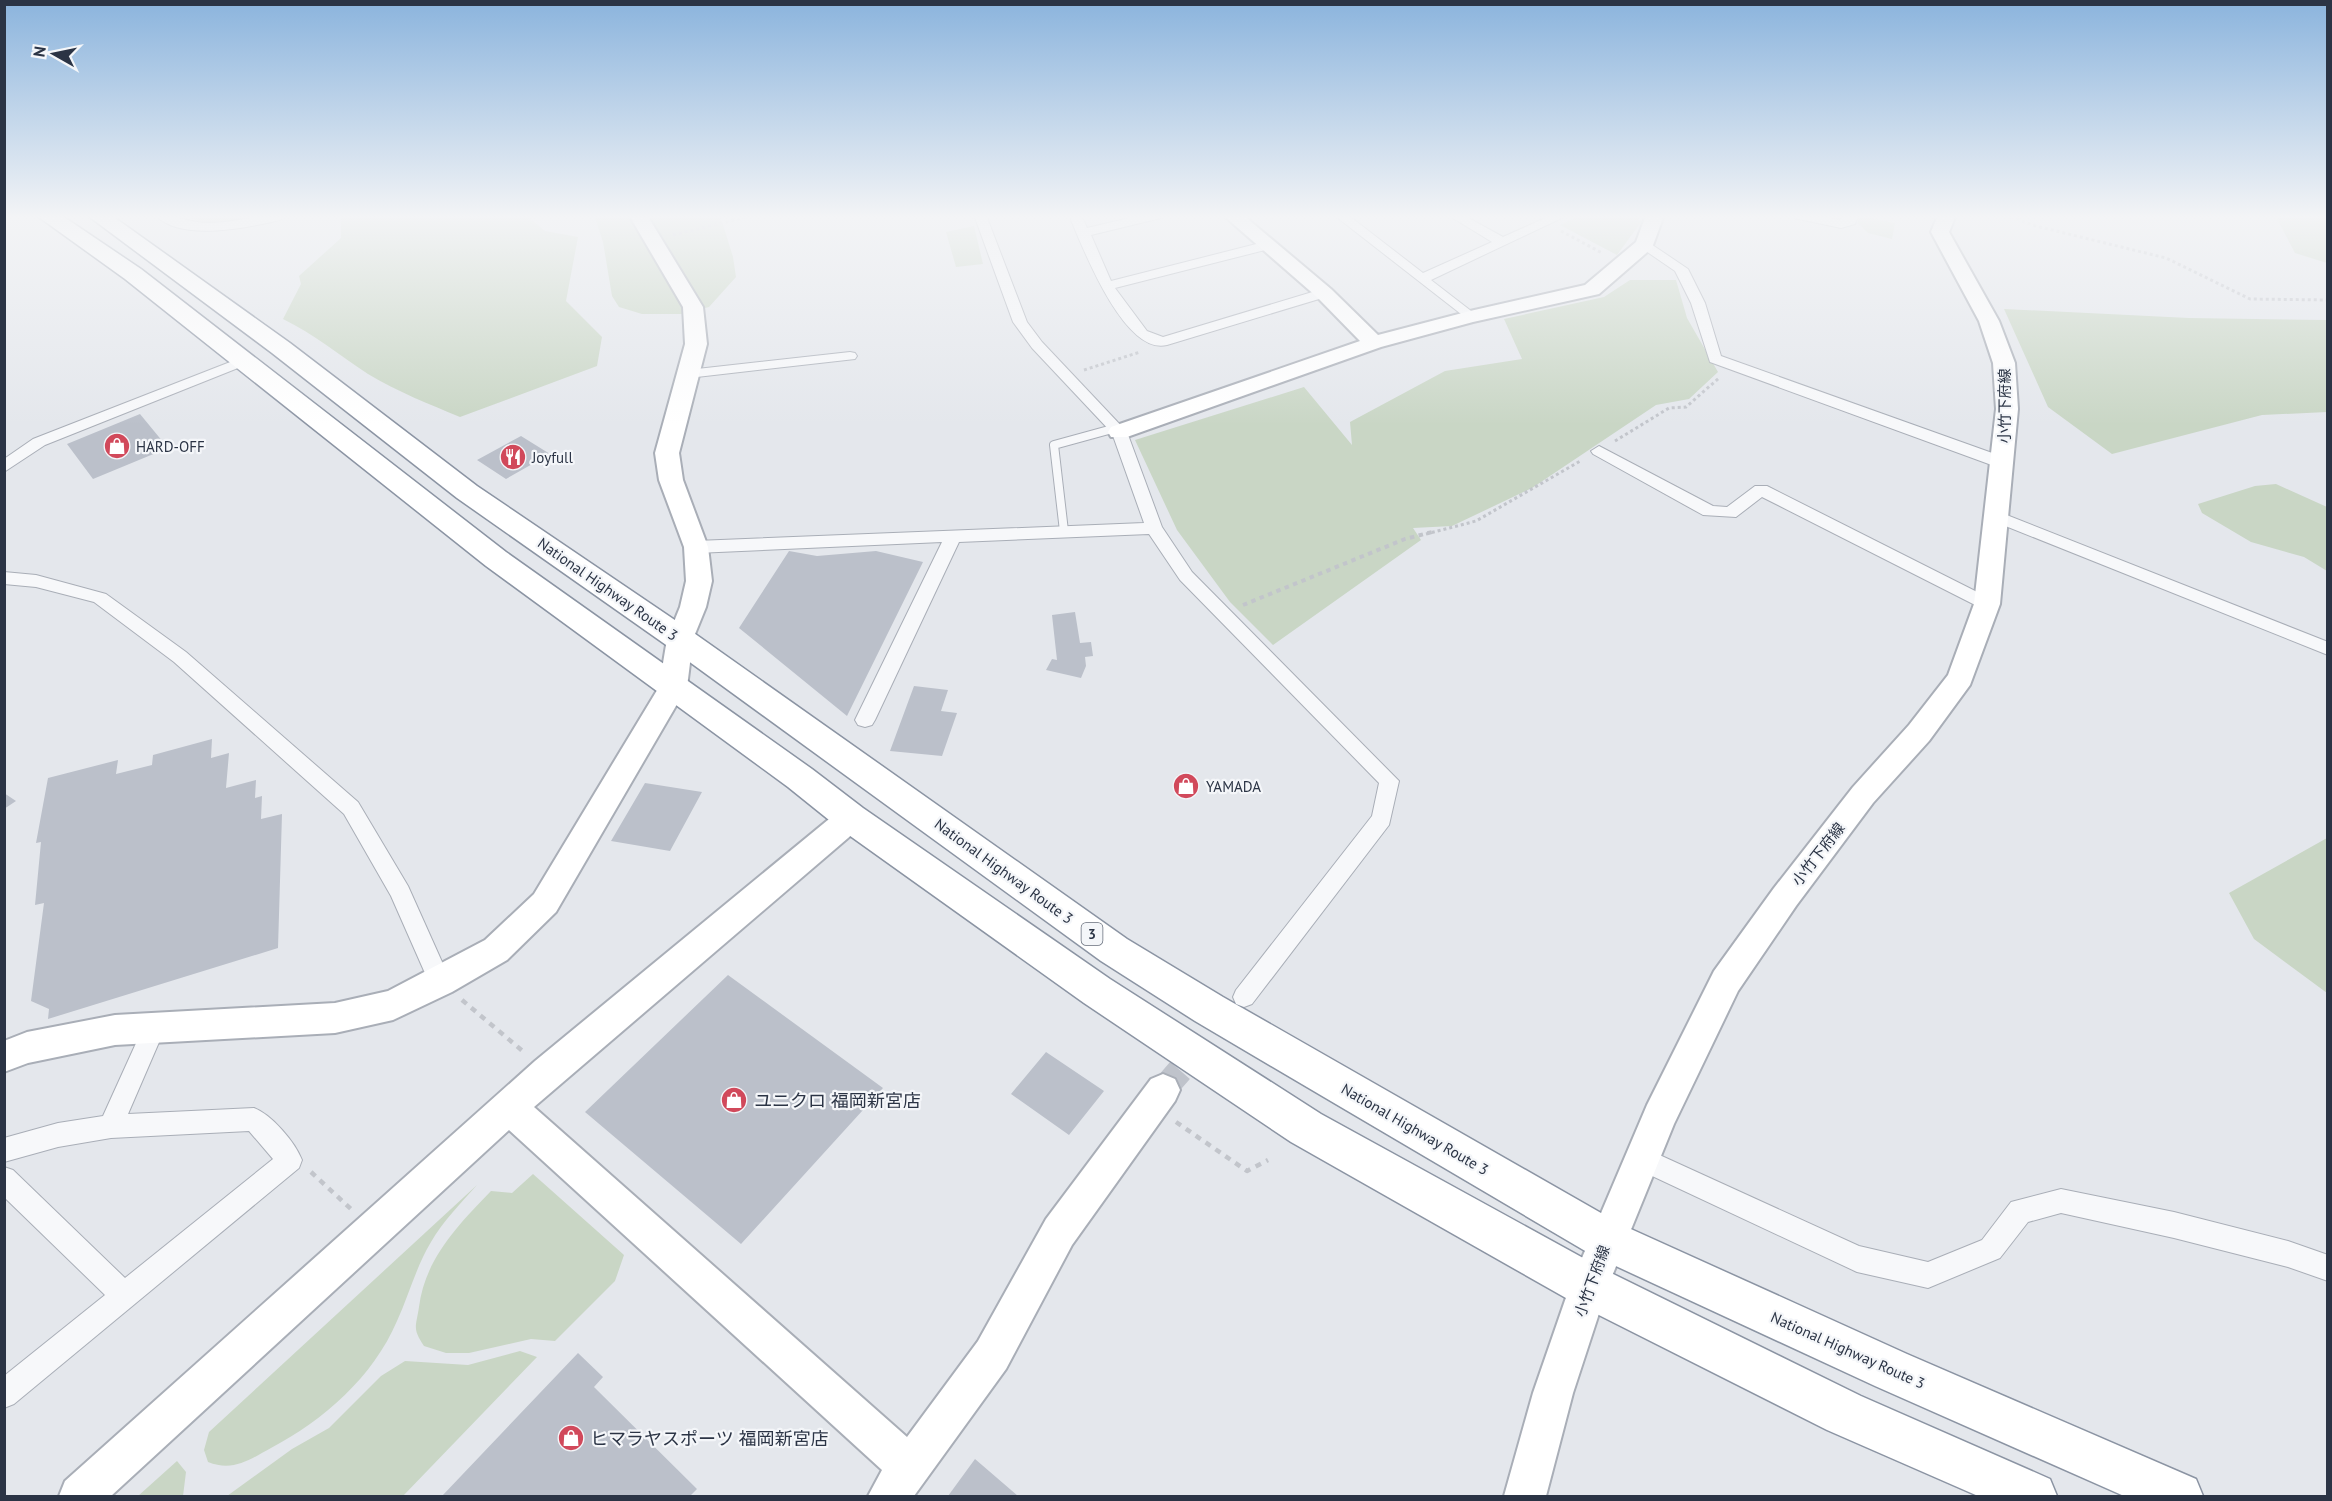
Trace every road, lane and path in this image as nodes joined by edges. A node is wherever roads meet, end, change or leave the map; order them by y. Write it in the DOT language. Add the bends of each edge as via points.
graph roads {
  1 [pos="147,285"];
  2 [pos="194,285"];
  3 [pos="680,285"];
  4 [pos="1006,285"];
  5 [pos="1111,285"];
  6 [pos="1315,285"];
  7 [pos="1430,285"];
  8 [pos="1598,285"];
  9 [pos="1689,285"];
  10 [pos="1969,285"];
  11 [pos="2221,285"];
  12 [pos="1107,286"];
  13 [pos="1324,293"];
  14 [pos="2328,300"];
  15 [pos="1470,317"];
  16 [pos="1162,342"];
  17 [pos="1374,343"];
  18 [pos="850,356"];
  19 [pos="1715,359"];
  20 [pos="243,361"];
  21 [pos="688,374"];
  22 [pos="1066,375"];
  23 [pos="1117,430"];
  24 [pos="1599,451"];
  25 [pos="2003,463"];
  26 [pos="4,467"];
  27 [pos="1999,517"];
  28 [pos="1154,528"];
  29 [pos="1064,531"];
  30 [pos="954,535"];
  31 [pos="696,547"];
  32 [pos="4,578"];
  33 [pos="1987,604"];
  34 [pos="1223,614"];
  35 [pos="680,639"];
  36 [pos="2328,649"];
  37 [pos="673,687"];
  38 [pos="865,720"];
  39 [pos="851,818"];
  40 [pos="440,982"];
  41 [pos="1244,997"];
  42 [pos="156,1026"];
  43 [pos="4,1057"];
  44 [pos="548,1072"];
  45 [pos="1157,1097"];
  46 [pos="510,1108"];
  47 [pos="111,1126"];
  48 [pos="4,1150"];
  49 [pos="1642,1159"];
  50 [pos="290,1160"];
  51 [pos="1268,1160"];
  52 [pos="4,1179"];
  53 [pos="375,1231"];
  54 [pos="1607,1240"];
  55 [pos="2328,1268"];
  56 [pos="1588,1286"];
  57 [pos="124,1295"];
  58 [pos="4,1394"];
  59 [pos="900,1482"];
  60 [pos="80,1497"];
  61 [pos="1525,1497"];
  62 [pos="2033,1497"];
  63 [pos="2179,1497"];
  1 -- 20 [label="highway"];
  2 -- 35 [label="highway, National Highway Route 3 / 3" via="467,492"];
  3 -- 21 [label="street" via="693,307 696,344"];
  4 -- 22 [label="street" via="1020,322"];
  5 -- 12 [label="street"];
  6 -- 13 [label="street"];
  7 -- 15 [label="street"];
  8 -- 15 [label="street" via="1592,290"];
  9 -- 19 [label="street"];
  10 -- 25 [label="street, 小竹下府線" via="1989,321 2004,363 2007,409"];
  11 -- 14 [label="path" via="2250,299"];
  12 -- 16 [label="street" via="1142,334"];
  13 -- 16 [label="street"];
  13 -- 17 [label="street"];
  15 -- 17 [label="street"];
  16 -- 22 [label="path" via="1132,356"];
  17 -- 23 [label="street"];
  18 -- 21 [label="street"];
  19 -- 24 [label="path" via="1723,375 1686,407 1669,408"];
  19 -- 25 [label="street"];
  20 -- 26 [label="street" via="39,442"];
  20 -- 37 [label="highway" via="496,558"];
  21 -- 31 [label="street" via="667,453 671,480"];
  22 -- 23 [label="street"];
  23 -- 28 [label="street"];
  23 -- 29 [label="lane" via="1054,445"];
  24 -- 33 [label="street" via="1709,511 1730,513 1761,490"];
  24 -- 34 [label="path" via="1476,521 1405,539"];
  25 -- 27 [label="street, 小竹下府線"];
  27 -- 33 [label="street, 小竹下府線"];
  27 -- 36 [label="street"];
  28 -- 29 [label="street"];
  28 -- 34 [label="street" via="1186,576"];
  29 -- 30 [label="street"];
  30 -- 31 [label="street"];
  30 -- 38 [label="street"];
  31 -- 35 [label="street" via="699,581"];
  32 -- 40 [label="street" via="36,581 100,598 180,657 351,808 400,892"];
  33 -- 49 [label="street, 小竹下府線" via="1960,678 1919,733 1863,795 1726,981"];
  34 -- 41 [label="street" via="1389,781 1382,819"];
  35 -- 37 [label="street"];
  35 -- 54 [label="highway, National Highway Route 3 / 3" via="1114,950"];
  37 -- 39 [label="highway"];
  37 -- 40 [label="street" via="577,854 544,903 496,950"];
  39 -- 44 [label="street"];
  39 -- 56 [label="highway" via="1097,991 1306,1128"];
  40 -- 42 [label="street" via="393,1005 335,1018"];
  40 -- 44 [label="path"];
  42 -- 43 [label="street" via="115,1030 27,1048"];
  42 -- 47 [label="street"];
  44 -- 46 [label="street"];
  45 -- 51 [label="path" via="1247,1171"];
  45 -- 59 [label="street" via="1059,1232 992,1355"];
  46 -- 53 [label="street"];
  46 -- 59 [label="street"];
  47 -- 48 [label="street"];
  47 -- 50 [label="street" via="254,1119"];
  49 -- 54 [label="street, 小竹下府線"];
  49 -- 55 [label="street" via="1857,1259 1928,1275 1991,1249 2020,1211 2061,1201 2197,1230"];
  50 -- 53 [label="path" via="305,1167"];
  50 -- 57 [label="street"];
  52 -- 57 [label="street"];
  53 -- 60 [label="street"];
  54 -- 56 [label="street, 小竹下府線"];
  54 -- 63 [label="highway, National Highway Route 3 / 3"];
  56 -- 61 [label="street, 小竹下府線"];
  56 -- 62 [label="highway" via="1845,1413"];
  57 -- 58 [label="street"];
}
